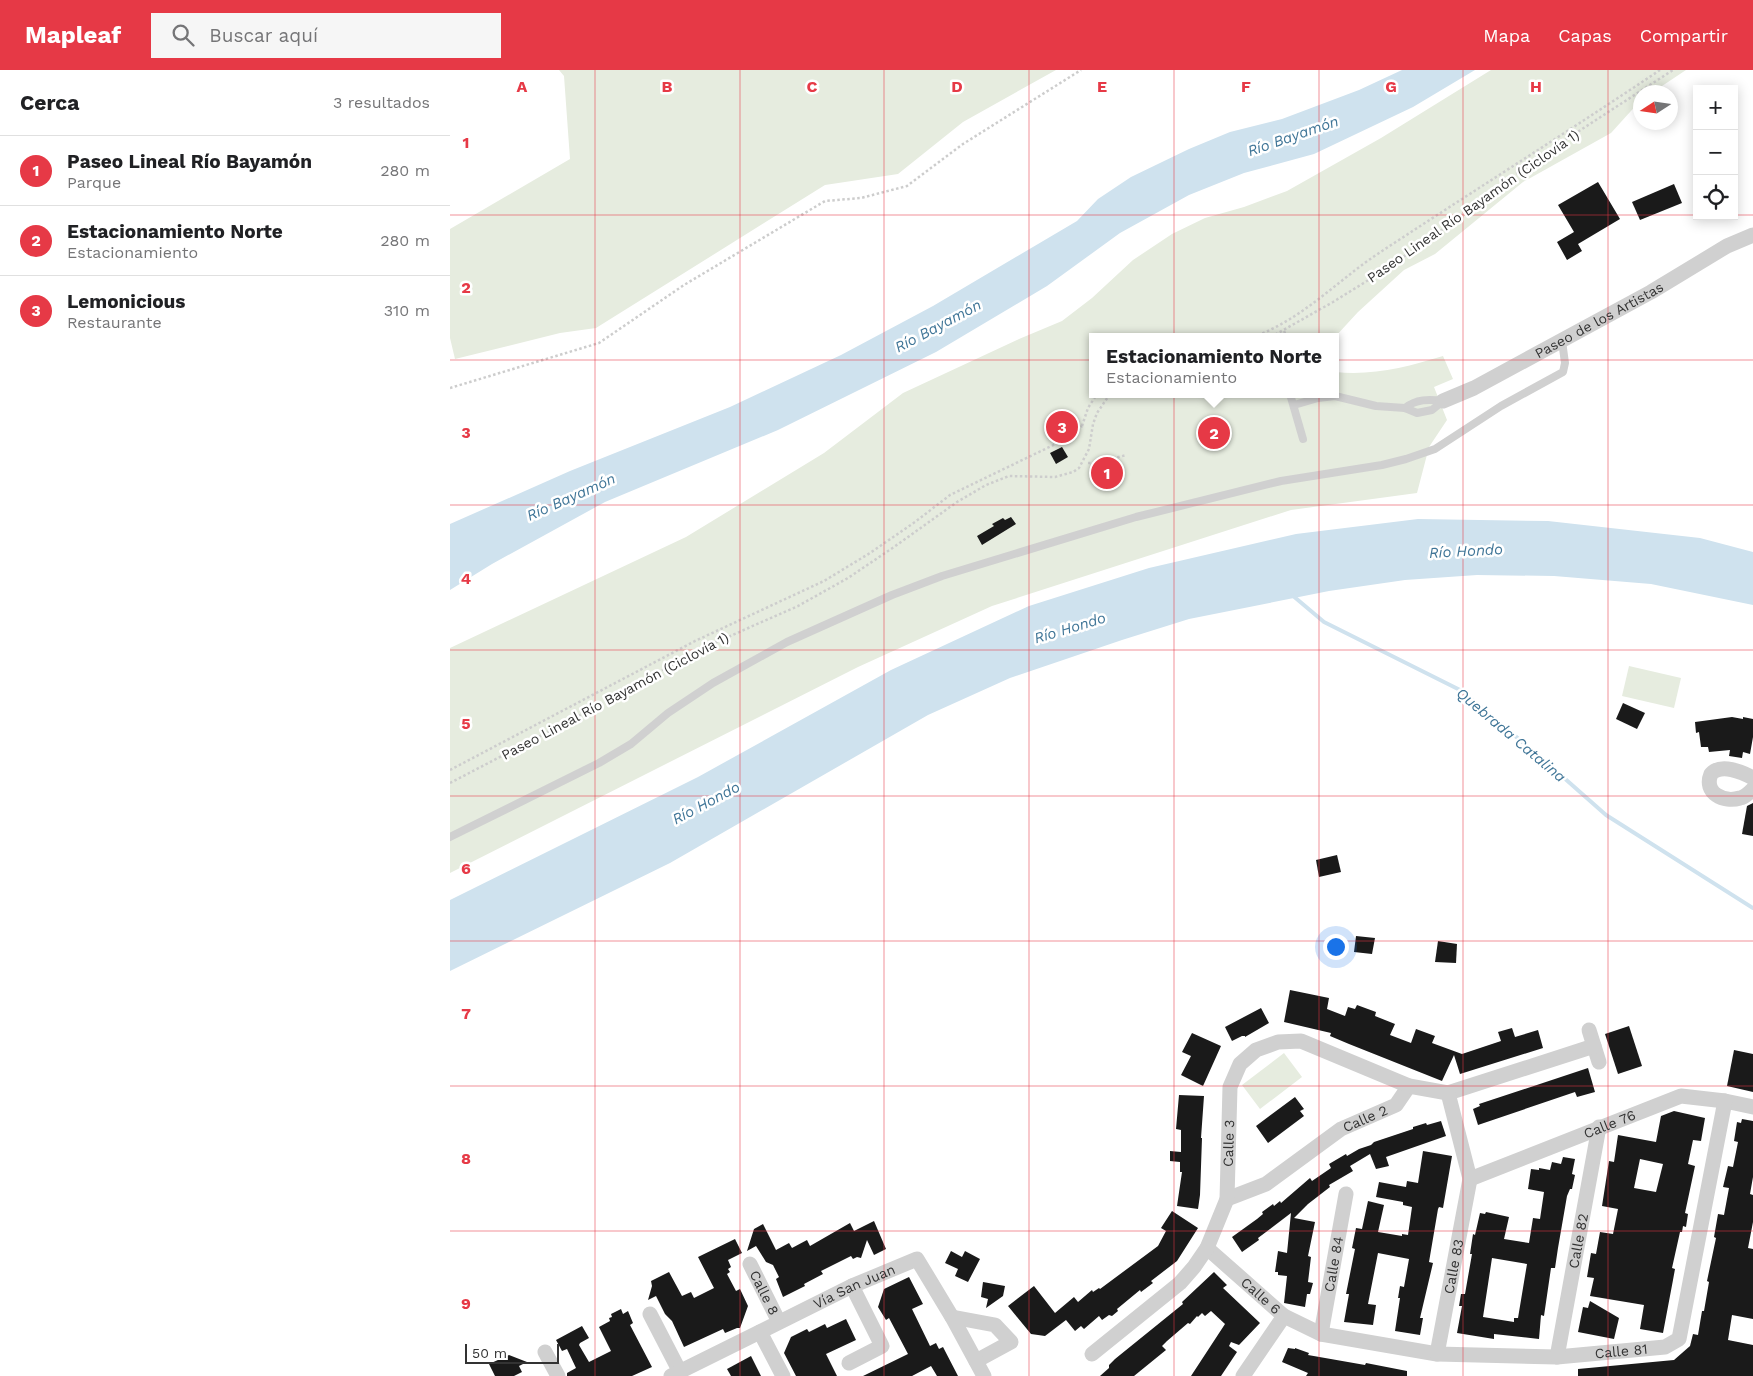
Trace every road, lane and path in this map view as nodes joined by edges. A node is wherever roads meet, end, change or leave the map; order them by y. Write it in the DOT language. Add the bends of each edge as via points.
graph roads {
  1 [pos="1081,70"];
  2 [pos="1660,70"];
  3 [pos="1673,70"];
  4 [pos="1753,235"];
  5 [pos="1264,333"];
  6 [pos="1287,333"];
  7 [pos="1562,341"];
  8 [pos="450,388"];
  9 [pos="1339,397"];
  10 [pos="1094,398"];
  11 [pos="1107,398"];
  12 [pos="1291,398"];
  13 [pos="1318,398"];
  14 [pos="1443,401"];
  15 [pos="1294,405"];
  16 [pos="1405,408"];
  17 [pos="1302,439"];
  18 [pos="1126,455"];
  19 [pos="1088,463"];
  20 [pos="450,770"];
  21 [pos="1753,778"];
  22 [pos="450,783"];
  23 [pos="1753,789"];
  24 [pos="450,837"];
  25 [pos="1589,1030"];
  26 [pos="1594,1046"];
  27 [pos="1598,1062"];
  28 [pos="1409,1086"];
  29 [pos="1448,1094"];
  30 [pos="1725,1101"];
  31 [pos="1753,1107"];
  32 [pos="1599,1127"];
  33 [pos="1470,1179"];
  34 [pos="1346,1194"];
  35 [pos="1227,1199"];
  36 [pos="1207,1248"];
  37 [pos="750,1264"];
  38 [pos="852,1286"];
  39 [pos="650,1314"];
  40 [pos="1284,1316"];
  41 [pos="952,1317"];
  42 [pos="779,1322"];
  43 [pos="760,1332"];
  44 [pos="1321,1334"];
  45 [pos="546,1352"];
  46 [pos="1092,1354"];
  47 [pos="1438,1354"];
  48 [pos="1557,1357"];
  49 [pos="976,1361"];
  50 [pos="849,1363"];
  51 [pos="675,1374"];
  52 [pos="558,1376"];
  53 [pos="784,1376"];
  54 [pos="984,1376"];
  55 [pos="1243,1376"];
  1 -- 8 [label="path" via="963,144 907,186 861,198 825,201 684,285 599,342"];
  2 -- 5 [label="path" via="1374,256 1300,313"];
  3 -- 6 [label="path, Paseo Lineal Río Bayamón (Ciclovía 1)" via="1559,144 1438,233"];
  4 -- 7 [label="street, Paseo de los Artistas" via="1727,246"];
  7 -- 14 [label="street, Paseo de los Artistas"];
  7 -- 24 [label="lane" via="1563,372 1501,406 1435,449 1406,460 1281,481 1136,517 892,595 788,642 713,683 599,764"];
  9 -- 16 [label="lane" via="1376,406"];
  10 -- 20 [label="path" via="1082,426 1070,437 950,495 824,581 695,641"];
  11 -- 22 [label="path, Paseo Lineal Río Bayamón (Ciclovía 1)" via="1093,424 1089,449 1079,468 1073,472 1055,477 1009,476 986,485 956,502 848,578 798,606 703,648"];
  12 -- 15 [label="lane"];
  13 -- 15 [label="lane"];
  14 -- 16 [label="lane" via="1414,401"];
  14 -- 16 [label="lane" via="1424,412"];
  15 -- 17 [label="lane"];
  18 -- 19 [label="path"];
  21 -- 23 [label="street" via="1718,769 1711,774 1708,786 1716,796 1734,799"];
  25 -- 26 [label="street"];
  26 -- 27 [label="street"];
  26 -- 29 [label="street"];
  28 -- 29 [label="street"];
  28 -- 35 [label="street, Calle 2" via="1396,1105 1341,1129 1266,1184"];
  28 -- 35 [label="street, Calle 3" via="1301,1041 1278,1042 1256,1050 1240,1064 1230,1087"];
  29 -- 33 [label="street"];
  30 -- 31 [label="street, Calle 76"];
  30 -- 32 [label="street, Calle 76" via="1681,1096"];
  30 -- 48 [label="street, Calle 81" via="1679,1339 1665,1347"];
  32 -- 33 [label="street, Calle 76"];
  32 -- 48 [label="street, Calle 82"];
  33 -- 47 [label="street, Calle 83"];
  34 -- 44 [label="street, Calle 84"];
  35 -- 36 [label="street, Calle 3"];
  36 -- 40 [label="street, Calle 6"];
  36 -- 46 [label="street, Calle 3" via="1180,1283"];
  37 -- 42 [label="street, Calle 8"];
  38 -- 41 [label="street, Vía San Juan" via="917,1259"];
  38 -- 42 [label="street, Vía San Juan"];
  38 -- 50 [label="street" via="882,1346"];
  39 -- 51 [label="street"];
  40 -- 44 [label="street, Calle 6"];
  40 -- 55 [label="street"];
  41 -- 49 [label="street, Vía San Juan"];
  41 -- 49 [label="street" via="996,1325 1011,1342"];
  42 -- 43 [label="street, Vía San Juan"];
  43 -- 51 [label="street, Vía San Juan"];
  43 -- 53 [label="street"];
  44 -- 47 [label="street, Calle 81"];
  45 -- 52 [label="street"];
  47 -- 48 [label="street, Calle 81"];
  49 -- 54 [label="street, Vía San Juan"];
}
